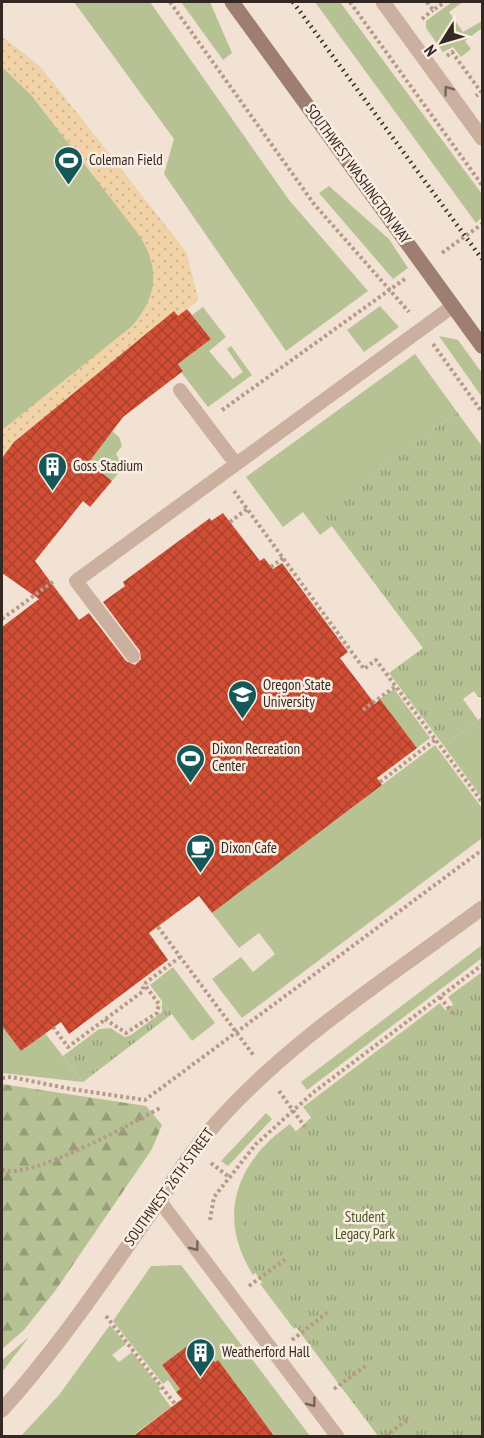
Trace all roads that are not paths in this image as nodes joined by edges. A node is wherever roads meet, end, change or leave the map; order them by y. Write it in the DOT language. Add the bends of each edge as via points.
graph roads {
  1 [pos="232,2"];
  2 [pos="383,2"];
  3 [pos="483,138"];
  4 [pos="453,306"];
  5 [pos="483,346"];
  6 [pos="180,390"];
  7 [pos="236,464"];
  8 [pos="133,656"];
  9 [pos="483,908"];
  10 [pos="159,1200"];
  11 [pos="2,1410"];
  12 [pos="337,1437"];
  1 -- 4 [label="street, SOUTHWEST WASHINGTON WAY"];
  3 -- 2 [label="street, one-way"];
  4 -- 5 [label="street, SOUTHWEST WASHINGTON WAY"];
  4 -- 7 [label="lane"];
  6 -- 7 [label="lane"];
  7 -- 8 [label="lane" via="76,581"];
  9 -- 10 [label="street, SOUTHWEST 26TH STREET" via="266,1072 209,1130"];
  10 -- 11 [label="street, SOUTHWEST 26TH STREET" via="52,1351"];
  10 -- 12 [label="lane, one-way"];
}
